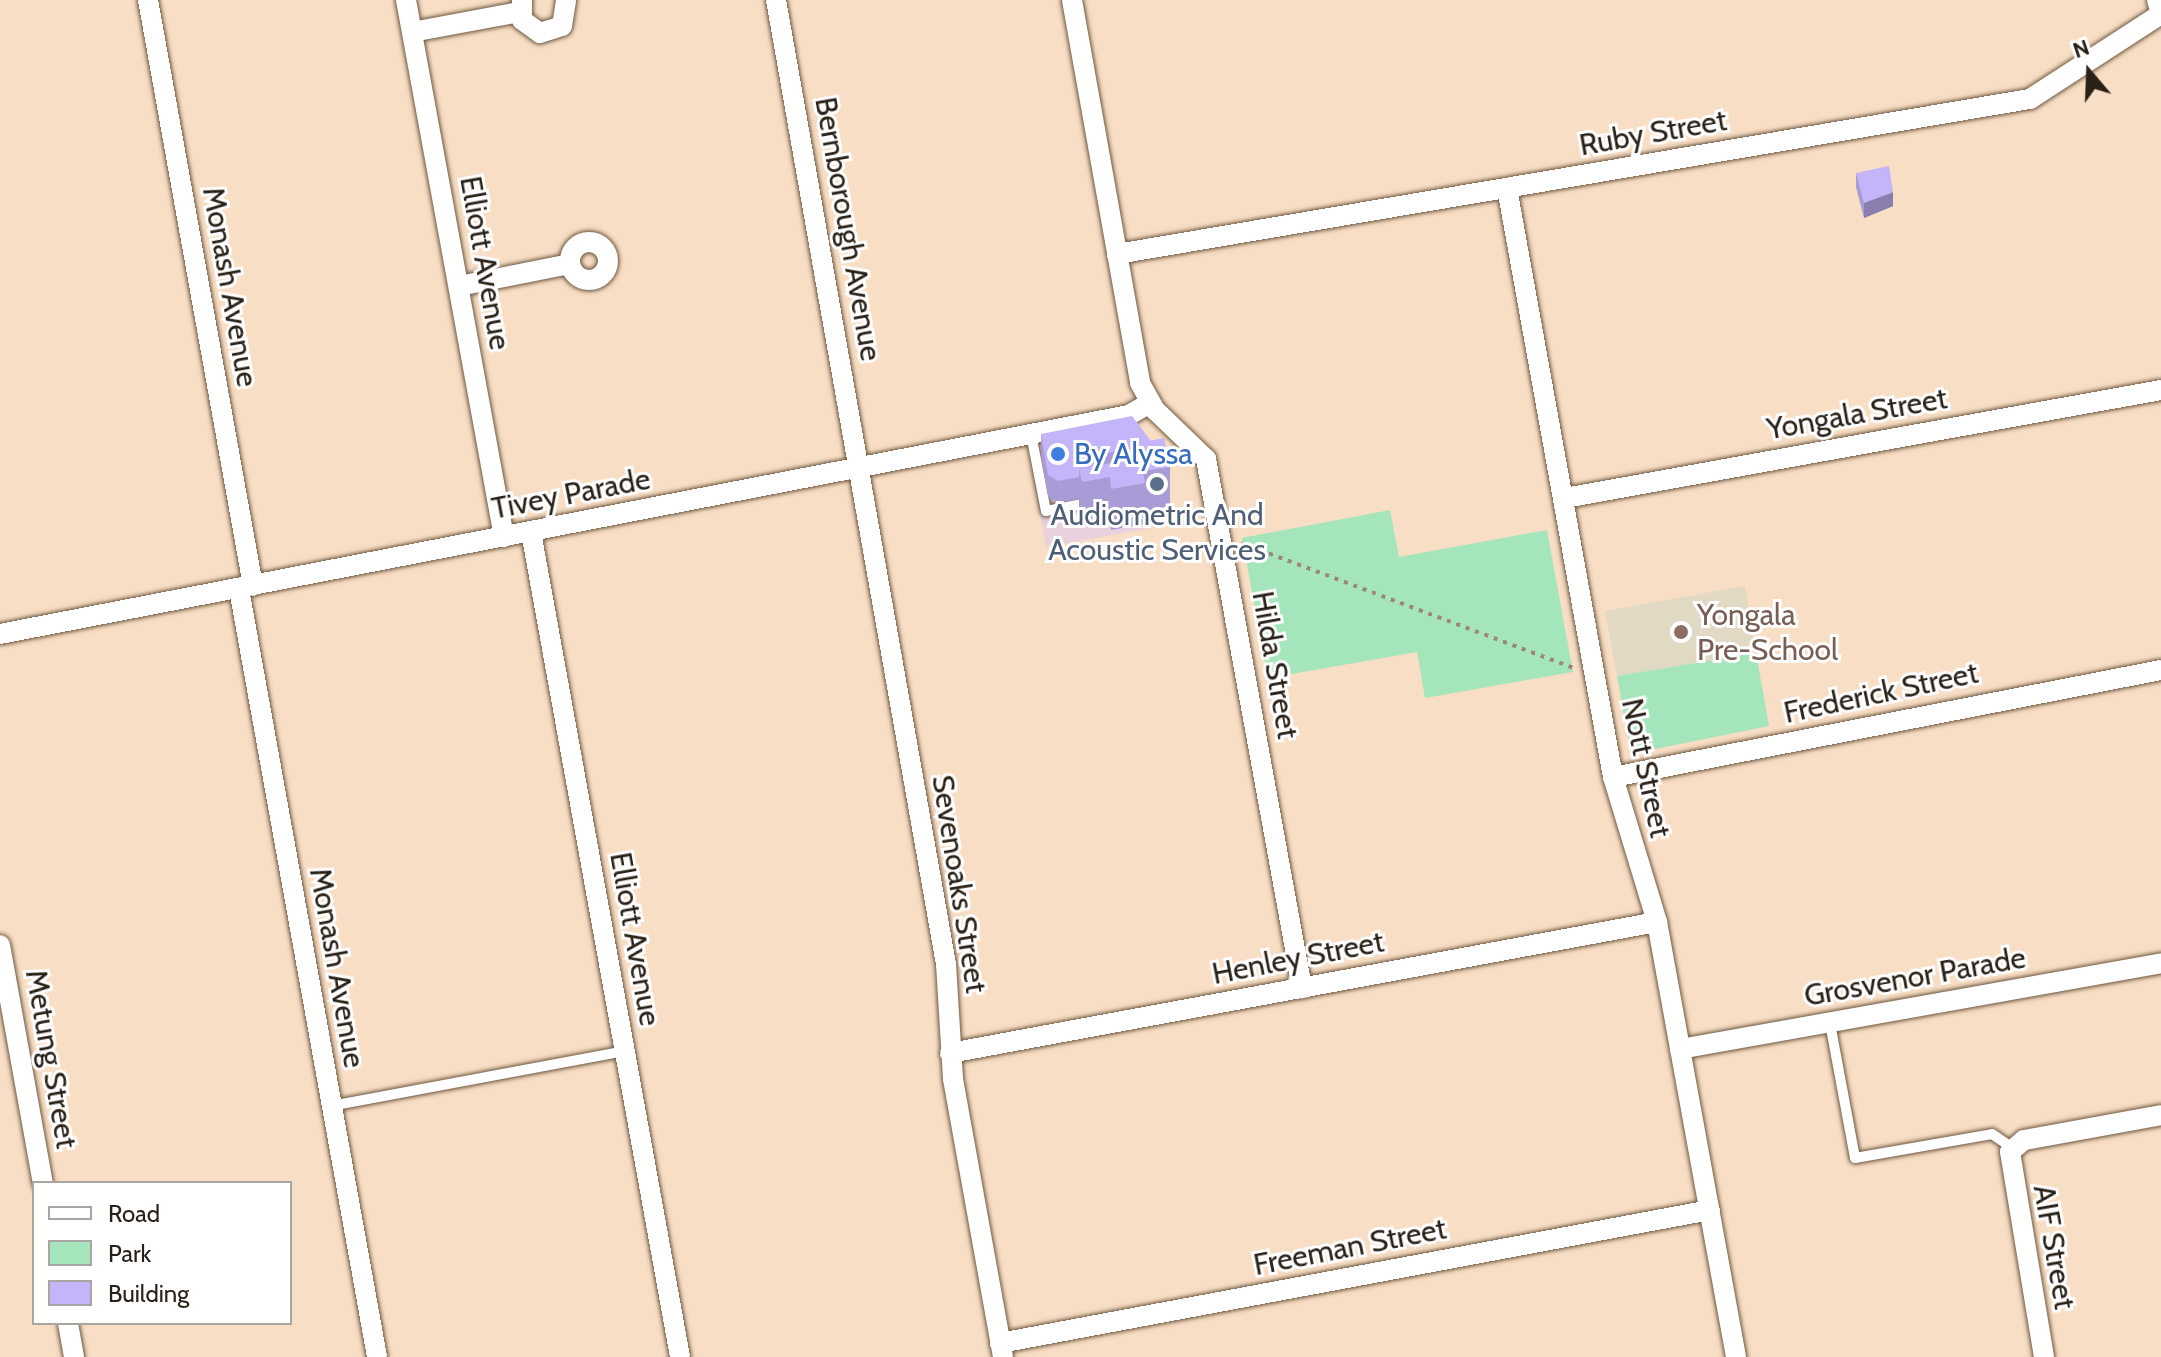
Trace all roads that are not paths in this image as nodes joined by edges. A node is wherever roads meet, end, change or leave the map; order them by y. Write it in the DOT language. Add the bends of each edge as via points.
graph roads {
  1 [pos="148,0"];
  2 [pos="406,0"];
  3 [pos="566,0"];
  4 [pos="776,0"];
  5 [pos="1072,0"];
  6 [pos="2157,0"];
  7 [pos="521,6"];
  8 [pos="2161,14"];
  9 [pos="412,32"];
  10 [pos="1507,188"];
  11 [pos="1117,254"];
  12 [pos="570,264"];
  13 [pos="459,286"];
  14 [pos="2161,390"];
  15 [pos="1150,403"];
  16 [pos="1031,434"];
  17 [pos="858,468"];
  18 [pos="1565,498"];
  19 [pos="1111,499"];
  20 [pos="531,532"];
  21 [pos="504,537"];
  22 [pos="246,587"];
  23 [pos="0,634"];
  24 [pos="2161,670"];
  25 [pos="1613,777"];
  26 [pos="1657,922"];
  27 [pos="0,945"];
  28 [pos="2161,963"];
  29 [pos="1302,988"];
  30 [pos="1830,1023"];
  31 [pos="1680,1049"];
  32 [pos="625,1051"];
  33 [pos="950,1053"];
  34 [pos="331,1106"];
  35 [pos="2161,1115"];
  36 [pos="2013,1148"];
  37 [pos="43,1181"];
  38 [pos="1710,1210"];
  39 [pos="68,1325"];
  40 [pos="1001,1350"];
  41 [pos="74,1357"];
  42 [pos="377,1357"];
  43 [pos="680,1357"];
  44 [pos="1736,1357"];
  45 [pos="2044,1357"];
  1 -- 22 [label="street, Monash Avenue"];
  2 -- 9 [label="street, Elliott Avenue"];
  3 -- 7 [label="street" via="566,19 548,33 526,26"];
  4 -- 17 [label="street, Bernborough Avenue"];
  5 -- 11 [label="street"];
  6 -- 8 [label="street, Ruby Street"];
  7 -- 9 [label="street"];
  8 -- 10 [label="street, Ruby Street" via="2030,99"];
  9 -- 13 [label="street, Elliott Avenue"];
  10 -- 11 [label="street, Ruby Street"];
  10 -- 18 [label="street, Nott Street"];
  11 -- 15 [label="street"];
  12 -- 13 [label="street"];
  13 -- 21 [label="street, Elliott Avenue"];
  14 -- 18 [label="street, Yongala Street"];
  15 -- 16 [label="street, Tivey Parade" via="1129,415"];
  15 -- 29 [label="street, Hilda Street" via="1206,459"];
  16 -- 17 [label="street, Tivey Parade"];
  16 -- 19 [label="lane" via="1046,511"];
  17 -- 20 [label="street, Tivey Parade"];
  17 -- 33 [label="street, Sevenoaks Street" via="950,988"];
  18 -- 25 [label="street, Nott Street"];
  20 -- 21 [label="street, Tivey Parade"];
  20 -- 32 [label="street, Elliott Avenue"];
  21 -- 22 [label="street, Tivey Parade"];
  22 -- 23 [label="street, Tivey Parade"];
  22 -- 34 [label="street, Monash Avenue"];
  24 -- 25 [label="street, Frederick Street"];
  25 -- 26 [label="street, Nott Street"];
  26 -- 29 [label="street, Henley Street"];
  26 -- 31 [label="street, Nott Street"];
  27 -- 37 [label="street, Metung Street"];
  28 -- 30 [label="street, Grosvenor Parade"];
  29 -- 33 [label="street, Henley Street"];
  30 -- 31 [label="street, Grosvenor Parade"];
  30 -- 36 [label="lane" via="1855,1158 1992,1134"];
  31 -- 38 [label="street, Nott Street"];
  32 -- 34 [label="lane"];
  32 -- 43 [label="street, Elliott Avenue"];
  33 -- 40 [label="street, Sevenoaks Street"];
  34 -- 42 [label="street, Monash Avenue"];
  35 -- 36 [label="street"];
  36 -- 45 [label="street, AIF Street" via="2009,1165"];
  38 -- 40 [label="street, Freeman Street"];
  38 -- 44 [label="street, Nott Street"];
  39 -- 41 [label="street"];
}
